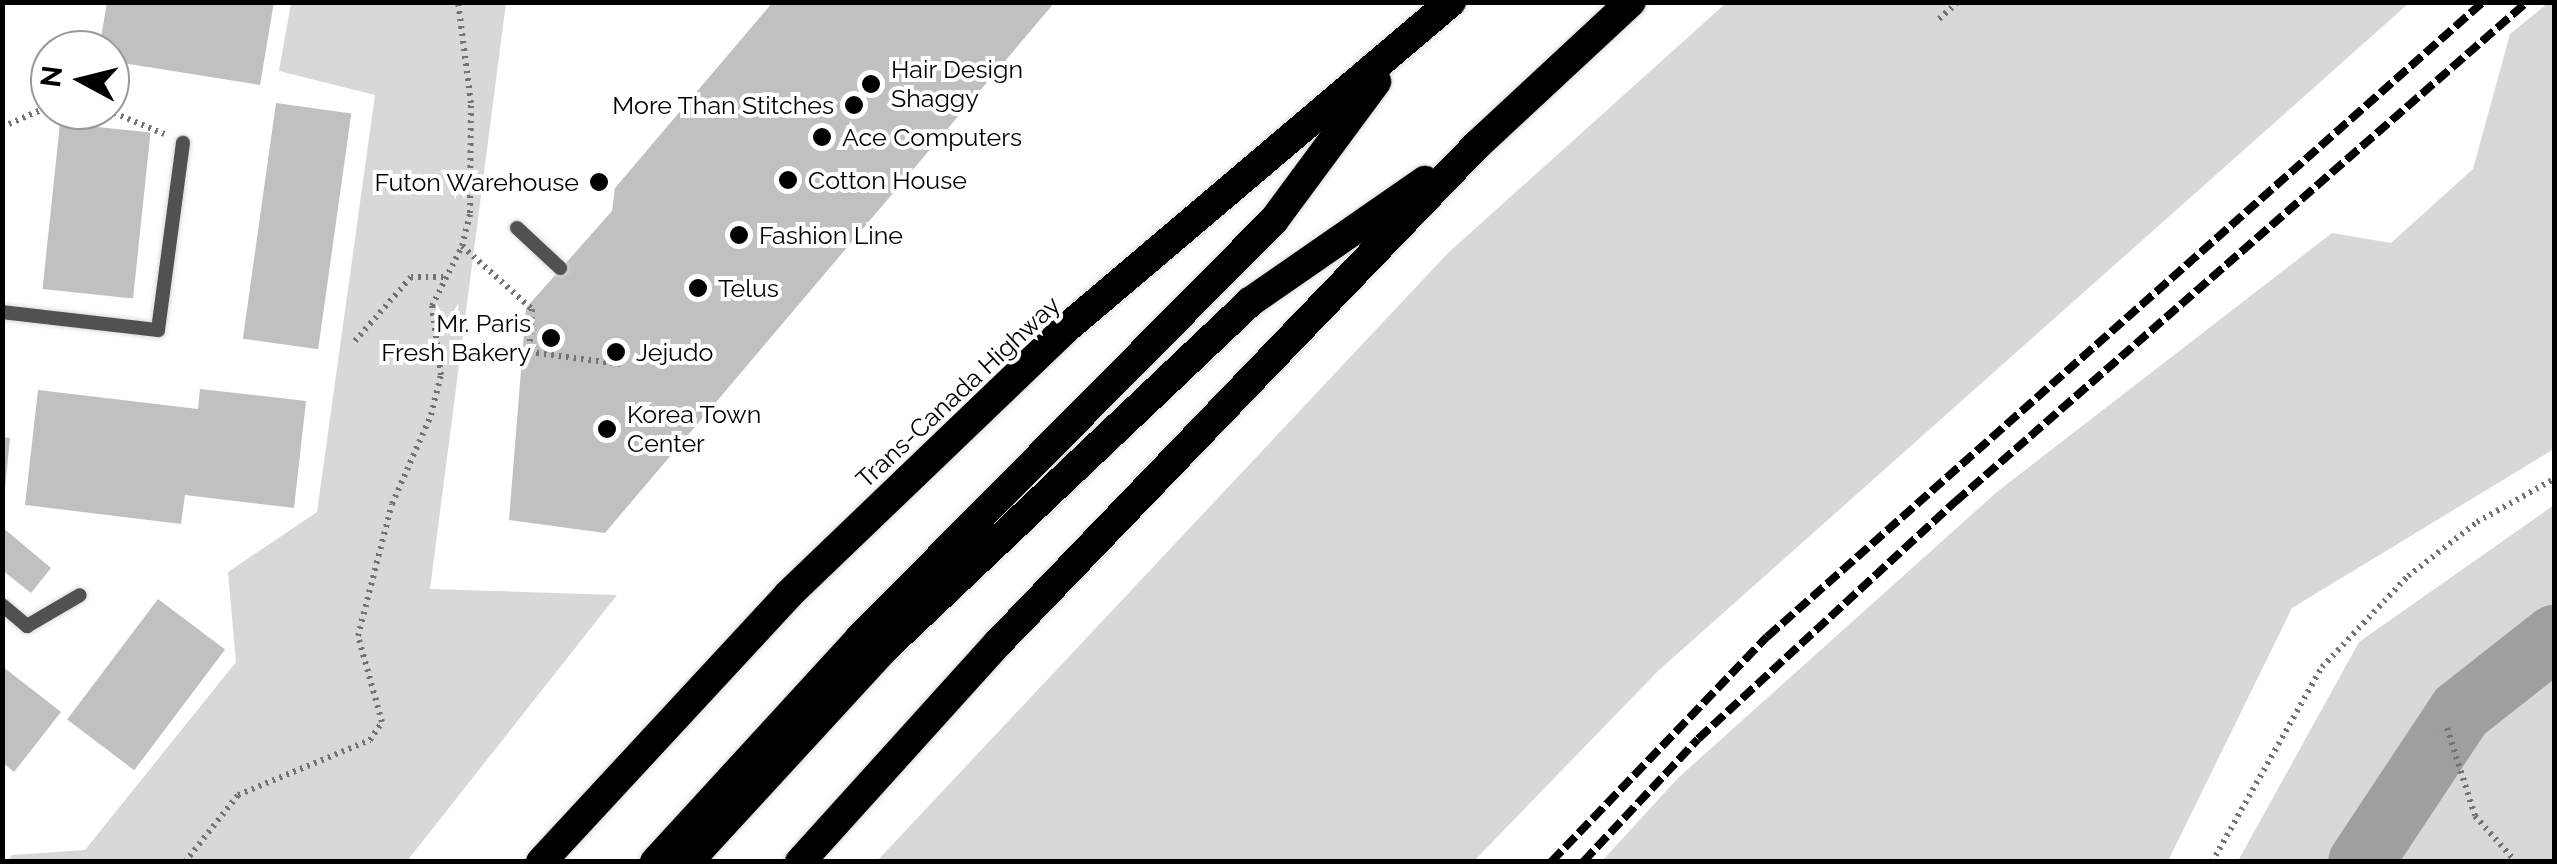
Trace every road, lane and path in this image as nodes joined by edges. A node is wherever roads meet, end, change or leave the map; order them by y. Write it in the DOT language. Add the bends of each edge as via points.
graph roads {
  1 [pos="458,2"];
  2 [pos="1451,2"];
  3 [pos="1631,2"];
  4 [pos="1958,2"];
  5 [pos="1939,19"];
  6 [pos="1408,39"];
  7 [pos="30,114"];
  8 [pos="130,120"];
  9 [pos="2,126"];
  10 [pos="183,143"];
  11 [pos="1477,146"];
  12 [pos="517,228"];
  13 [pos="462,246"];
  14 [pos="560,268"];
  15 [pos="445,276"];
  16 [pos="2,312"];
  17 [pos="354,340"];
  18 [pos="620,364"];
  19 [pos="2554,479"];
  20 [pos="80,594"];
  21 [pos="2,605"];
  22 [pos="2448,728"];
  23 [pos="185,862"];
  24 [pos="541,862"];
  25 [pos="655,862"];
  26 [pos="688,862"];
  27 [pos="800,862"];
  28 [pos="2212,862"];
  29 [pos="2516,862"];
  1 -- 13 [label="path" via="471,103 470,212"];
  2 -- 6 [label="highway, Trans-Canada Highway"];
  3 -- 11 [label="highway"];
  4 -- 5 [label="path"];
  6 -- 24 [label="highway, Trans-Canada Highway" via="1048,345 789,594"];
  6 -- 25 [label="highway" via="1274,220 860,638"];
  7 -- 9 [label="path"];
  8 -- 10 [label="path"];
  10 -- 16 [label="lane" via="158,330"];
  11 -- 26 [label="highway" via="1250,302 886,647"];
  11 -- 27 [label="highway" via="999,642"];
  12 -- 14 [label="lane"];
  13 -- 15 [label="path"];
  13 -- 18 [label="path" via="529,305 529,352"];
  15 -- 17 [label="path" via="410,277"];
  15 -- 23 [label="path" via="432,306 438,388 392,504 358,636 382,722 370,740 238,795"];
  19 -- 28 [label="path" via="2477,522 2408,576 2322,667"];
  20 -- 21 [label="lane" via="27,626"];
  22 -- 29 [label="path" via="2475,816"];
}
